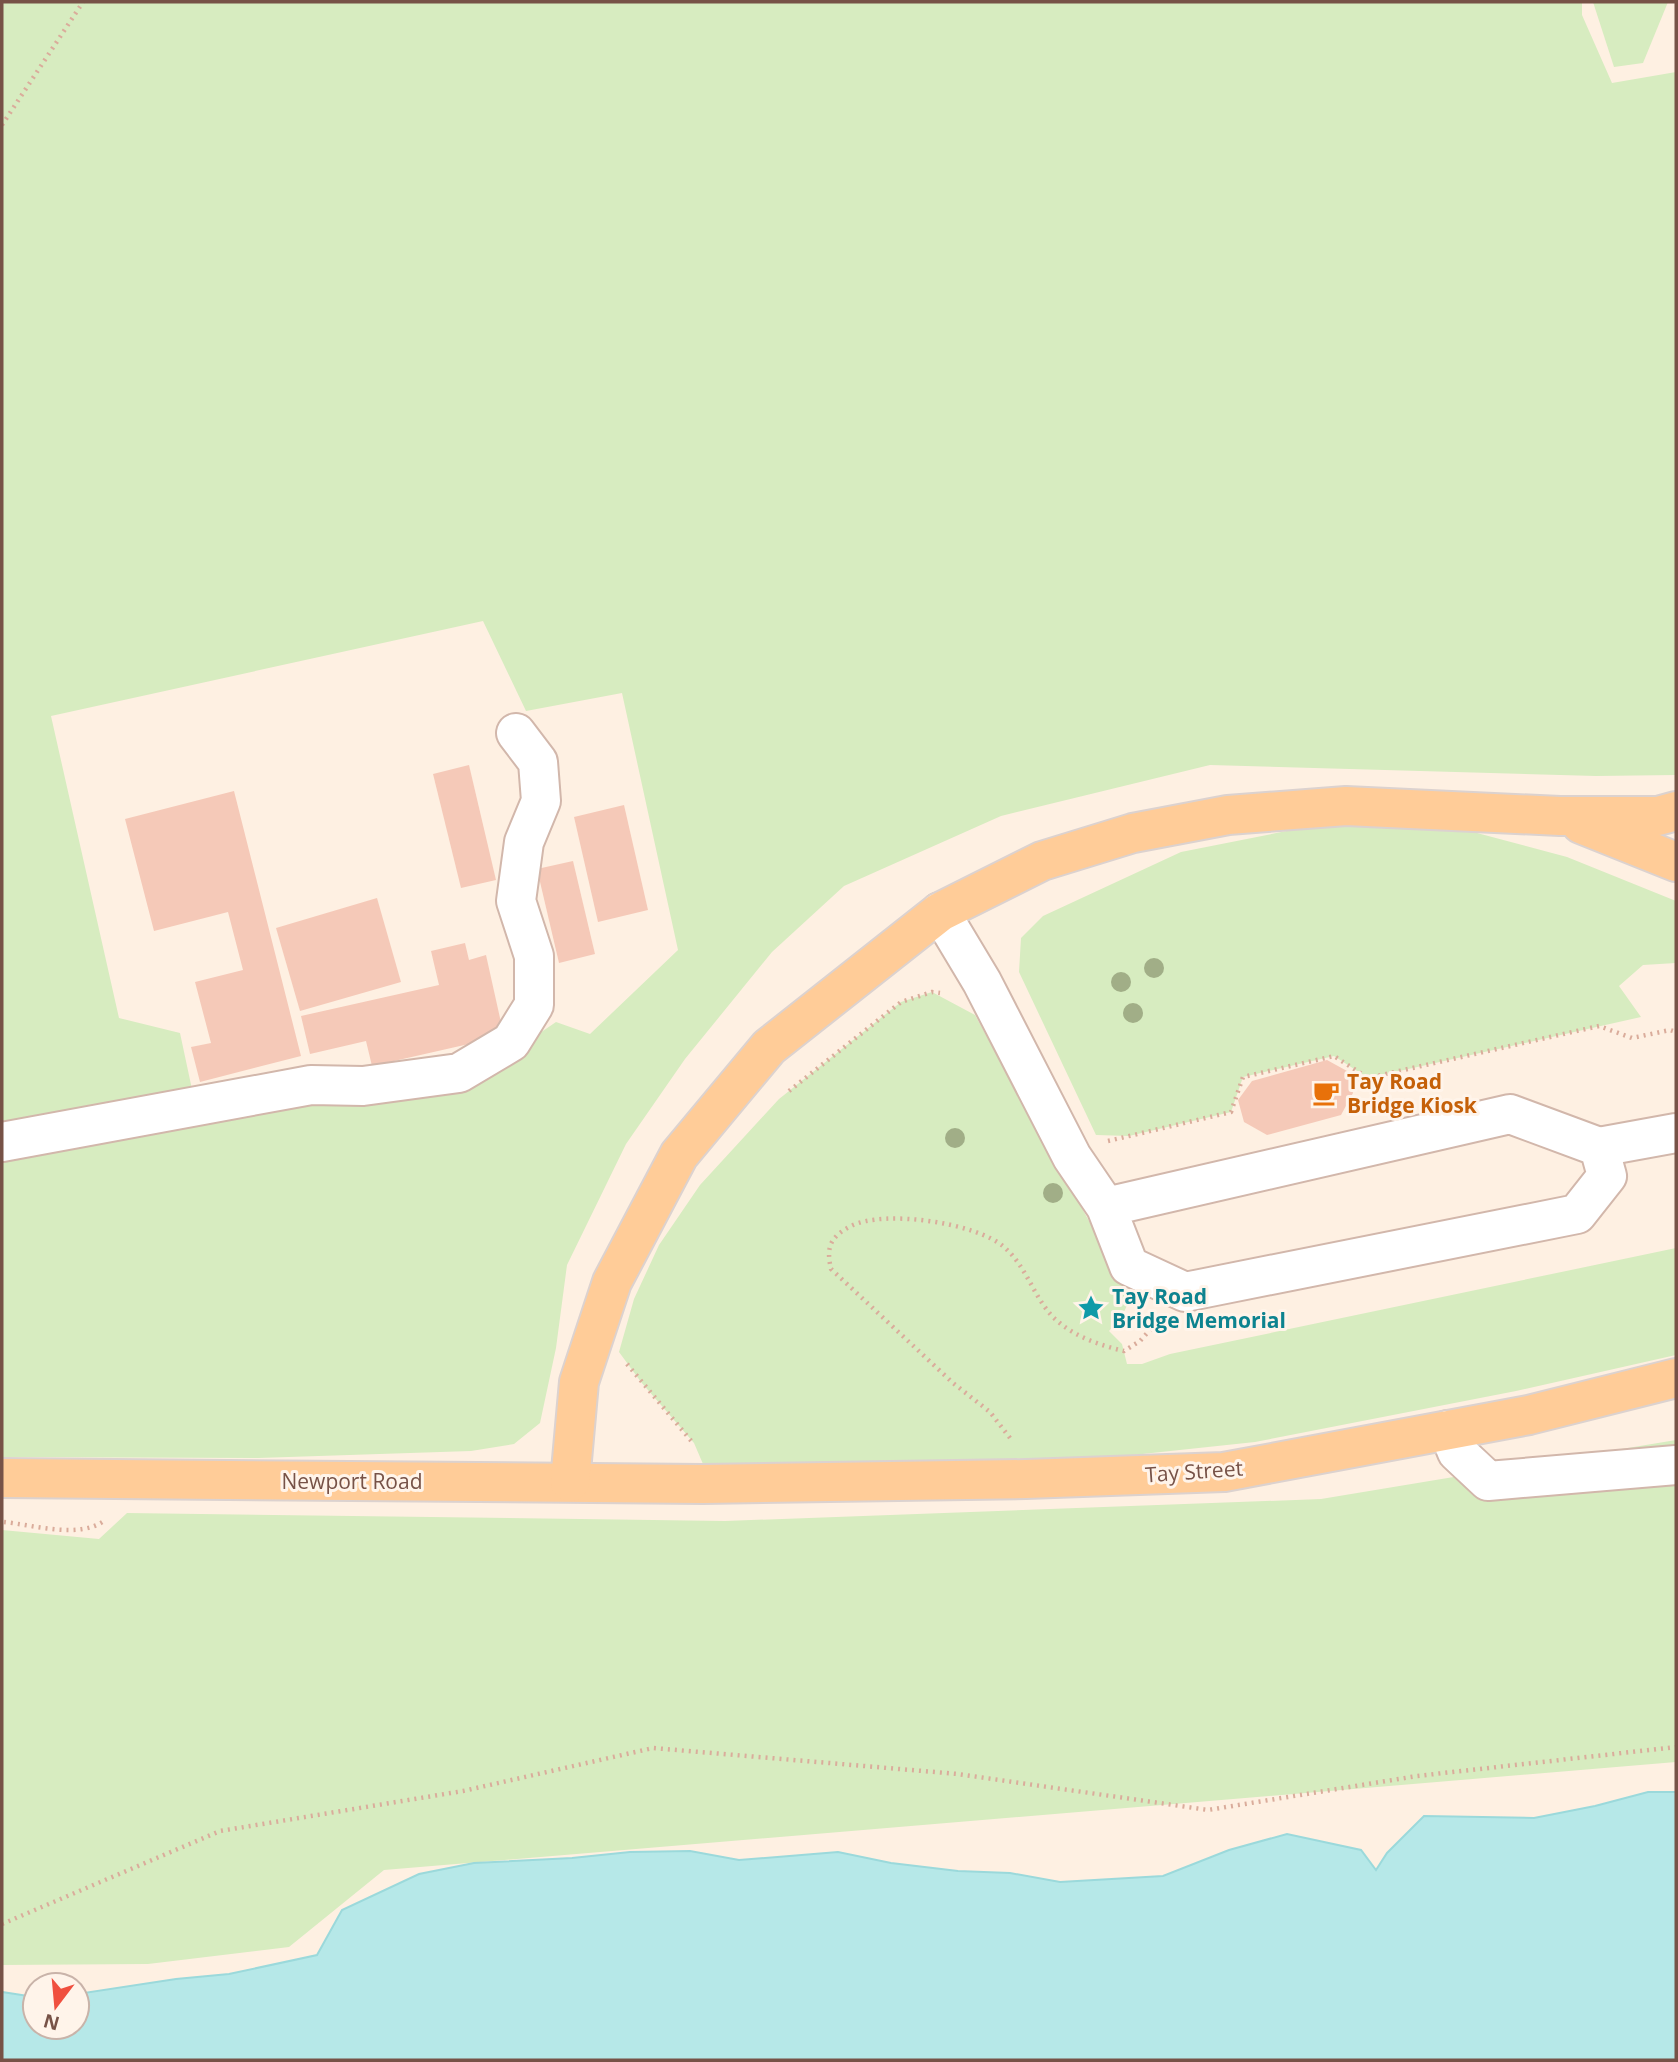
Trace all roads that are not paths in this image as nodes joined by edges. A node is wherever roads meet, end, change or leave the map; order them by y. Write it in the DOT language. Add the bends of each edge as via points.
graph roads {
  1 [pos="516,733"];
  2 [pos="1676,811"];
  3 [pos="1560,816"];
  4 [pos="1676,862"];
  5 [pos="940,912"];
  6 [pos="1676,1133"];
  7 [pos="2,1142"];
  8 [pos="1599,1147"];
  9 [pos="1106,1207"];
  10 [pos="1676,1378"];
  11 [pos="1448,1430"];
  12 [pos="1676,1465"];
  13 [pos="701,1469"];
  14 [pos="2,1478"];
  15 [pos="570,1482"];
  1 -- 7 [label="lane" via="538,762 541,802 524,842 516,901 534,956 534,1005 511,1042 459,1073 362,1086 311,1085"];
  2 -- 3 [label="main road" via="1658,816"];
  3 -- 4 [label="main road"];
  3 -- 5 [label="main road" via="1346,806 1228,816 1133,833 1042,861"];
  5 -- 9 [label="lane" via="982,982 1072,1157"];
  5 -- 15 [label="main road" via="769,1047 679,1155 612,1282 583,1369"];
  6 -- 8 [label="lane"];
  8 -- 9 [label="lane" via="1510,1114"];
  8 -- 9 [label="lane" via="1607,1176 1577,1214 1185,1292 1129,1266"];
  10 -- 11 [label="main road, Tay Street"];
  11 -- 12 [label="lane" via="1457,1452 1488,1481"];
  11 -- 13 [label="main road, Tay Street" via="1224,1472 1026,1479"];
  13 -- 15 [label="main road, Newport Road"];
  14 -- 15 [label="main road, Newport Road"];
}
